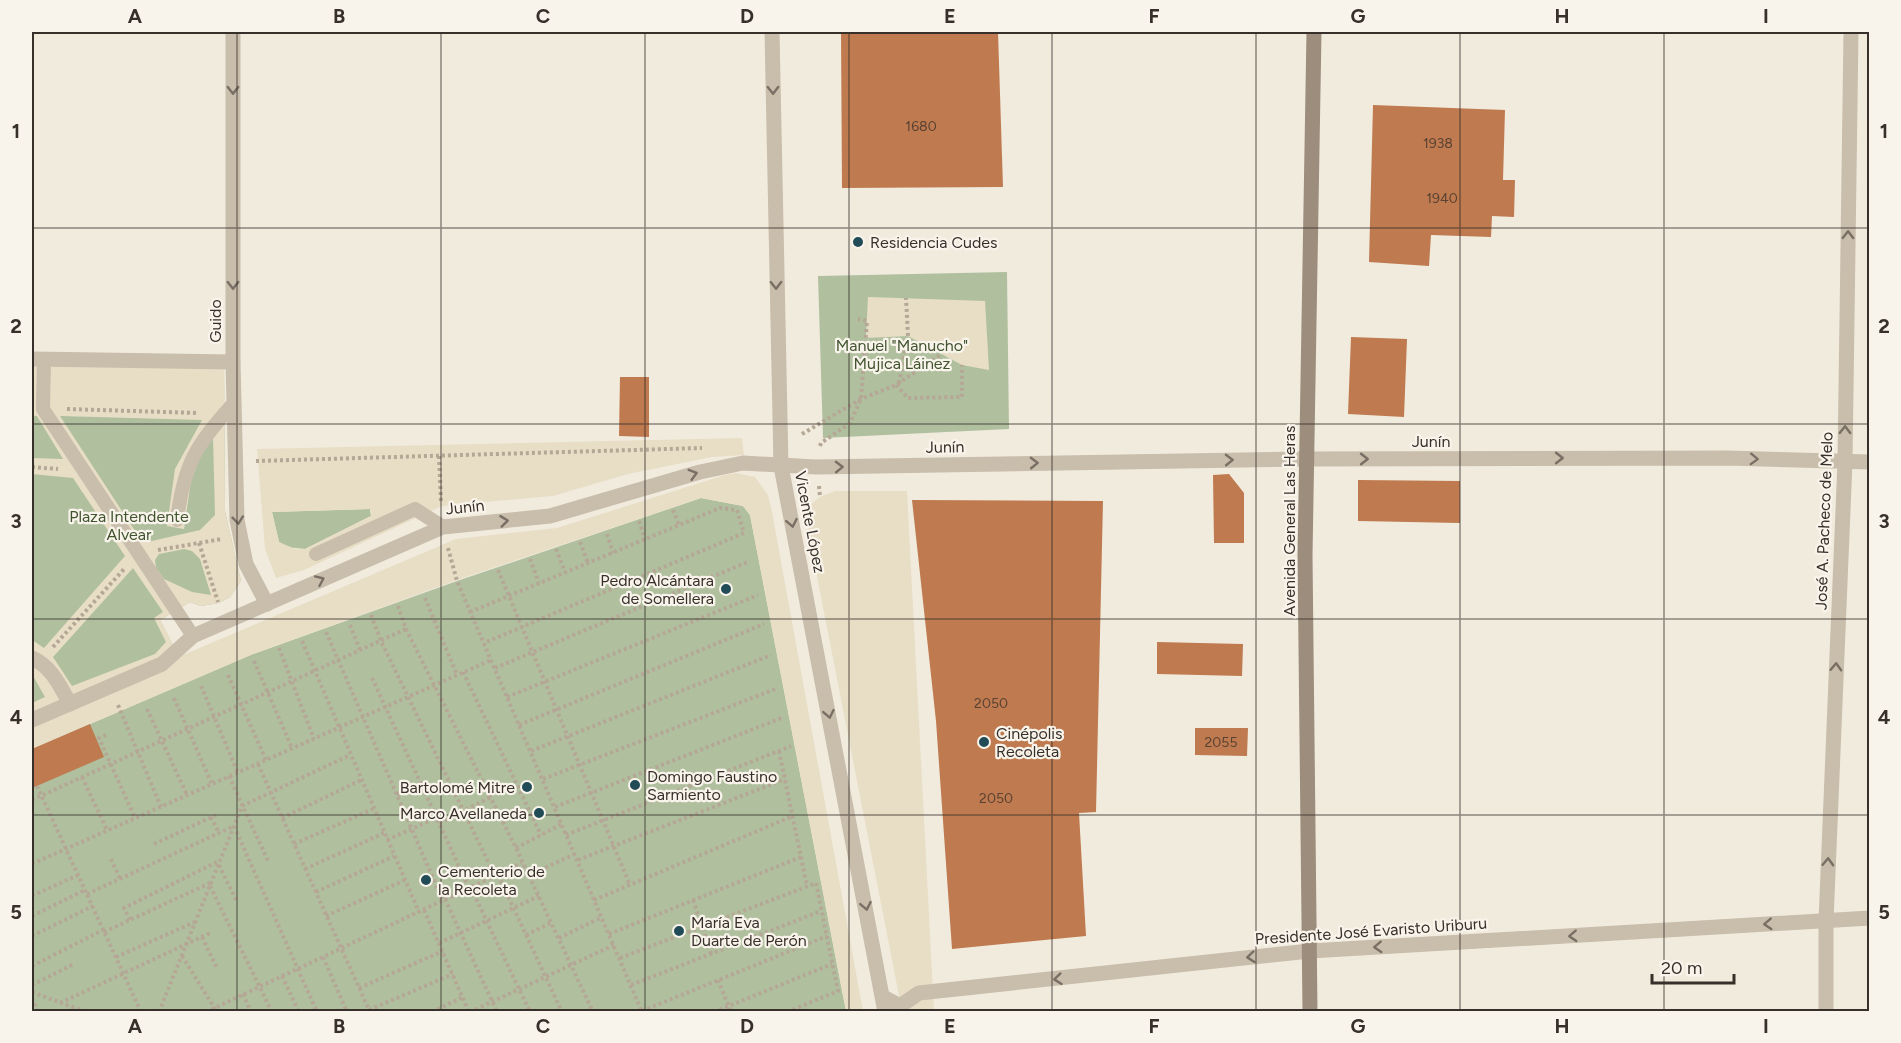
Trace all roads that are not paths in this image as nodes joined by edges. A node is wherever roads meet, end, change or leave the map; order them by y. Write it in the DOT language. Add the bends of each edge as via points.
graph roads {
  1 [pos="233,32"];
  2 [pos="772,32"];
  3 [pos="1314,32"];
  4 [pos="1851,32"];
  5 [pos="38,359"];
  6 [pos="233,362"];
  7 [pos="234,403"];
  8 [pos="1306,459"];
  9 [pos="1845,462"];
  10 [pos="1869,462"];
  11 [pos="781,466"];
  12 [pos="177,520"];
  13 [pos="443,527"];
  14 [pos="316,554"];
  15 [pos="267,604"];
  16 [pos="193,636"];
  17 [pos="36,659"];
  18 [pos="70,704"];
  19 [pos="32,720"];
  20 [pos="1869,918"];
  21 [pos="1826,921"];
  22 [pos="1310,951"];
  23 [pos="884,1004"];
  24 [pos="1310,1011"];
  25 [pos="1826,1011"];
  1 -- 6 [label="street, Guido, one-way"];
  2 -- 11 [label="street, Vicente López, one-way"];
  3 -- 8 [label="main road, Avenida General Las Heras"];
  9 -- 4 [label="street, José A. Pacheco de Melo, one-way"];
  5 -- 6 [label="street"];
  5 -- 16 [label="lane" via="43,409"];
  6 -- 7 [label="street, Guido"];
  7 -- 12 [label="lane" via="201,440 189,462"];
  7 -- 15 [label="street, Guido, one-way" via="240,536 246,564"];
  8 -- 9 [label="street, Junín, one-way" via="1727,458"];
  11 -- 8 [label="street, Junín, one-way"];
  8 -- 22 [label="main road, Avenida General Las Heras"];
  9 -- 10 [label="street, Junín"];
  21 -- 9 [label="street, José A. Pacheco de Melo, one-way"];
  13 -- 11 [label="street, Junín, one-way" via="550,516 742,463"];
  11 -- 23 [label="street, Vicente López, one-way"];
  13 -- 14 [label="lane" via="415,509"];
  15 -- 13 [label="street, Junín, one-way"];
  15 -- 16 [label="street, Junín"];
  16 -- 18 [label="street, Junín" via="162,664"];
  17 -- 18 [label="street" via="53,675"];
  18 -- 19 [label="street, Junín"];
  20 -- 21 [label="street, Presidente José Evaristo Uriburu"];
  21 -- 22 [label="street, Presidente José Evaristo Uriburu, one-way"];
  21 -- 25 [label="street, José A. Pacheco de Melo"];
  22 -- 23 [label="street, Presidente José Evaristo Uriburu, one-way" via="919,993 900,1006"];
  22 -- 24 [label="main road, Avenida General Las Heras"];
}
